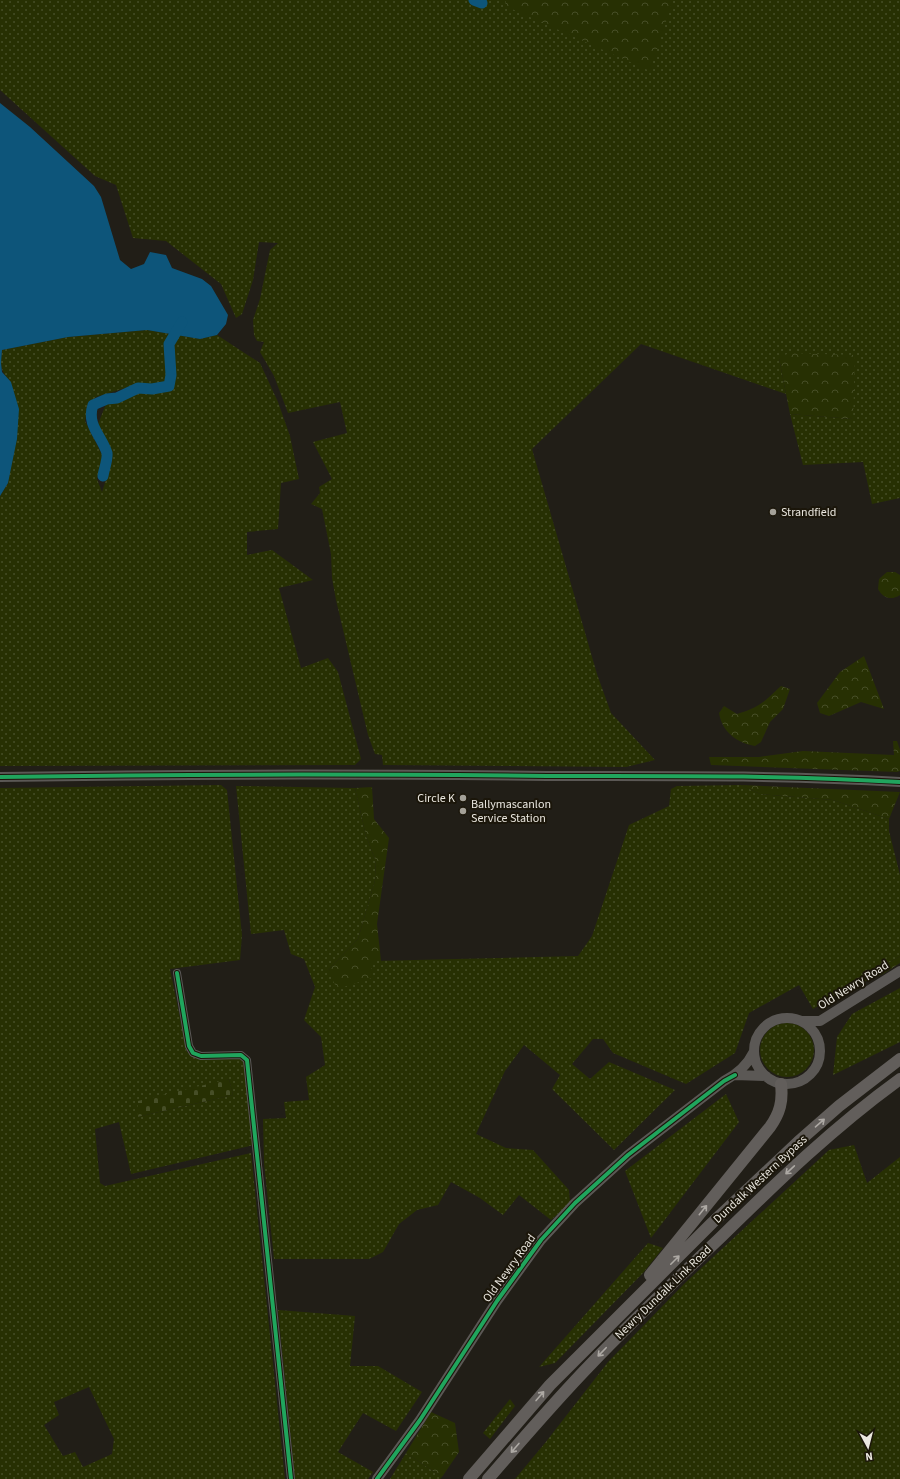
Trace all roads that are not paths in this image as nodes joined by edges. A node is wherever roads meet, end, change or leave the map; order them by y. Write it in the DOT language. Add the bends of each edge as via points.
graph roads {
  1 [pos="0,777"];
  2 [pos="900,782"];
  3 [pos="900,971"];
  4 [pos="177,973"];
  5 [pos="802,1021"];
  6 [pos="820,1021"];
  7 [pos="817,1036"];
  8 [pos="753,1053"];
  9 [pos="900,1059"];
  10 [pos="735,1075"];
  11 [pos="766,1076"];
  12 [pos="900,1079"];
  13 [pos="781,1084"];
  14 [pos="900,1086"];
  15 [pos="851,1117"];
  16 [pos="627,1307"];
  17 [pos="291,1479"];
  18 [pos="377,1479"];
  19 [pos="469,1479"];
  20 [pos="488,1479"];
  1 -- 2 [label="main road" via="389,774 791,777"];
  3 -- 6 [label="main road, Old Newry Road"];
  4 -- 17 [label="street" via="189,1046 193,1053 201,1056 241,1054 247,1060"];
  5 -- 6 [label="main road, Old Newry Road"];
  5 -- 7 [label="main road"];
  5 -- 8 [label="main road" via="779,1018 768,1023 754,1042"];
  6 -- 7 [label="main road, Old Newry Road"];
  7 -- 13 [label="main road" via="820,1057 816,1067 801,1081"];
  8 -- 10 [label="main road, Old Newry Road"];
  8 -- 11 [label="main road" via="756,1064"];
  16 -- 9 [label="highway, Dundalk Western Bypass, one-way" via="776,1161 839,1106"];
  10 -- 11 [label="main road"];
  10 -- 18 [label="main road, Old Newry Road" via="628,1155 575,1203 541,1240 497,1300 420,1420"];
  11 -- 13 [label="main road"];
  12 -- 15 [label="highway"];
  16 -- 13 [label="highway, one-way" via="770,1127 780,1108"];
  14 -- 15 [label="highway"];
  15 -- 20 [label="highway, Newry Dundalk Link Road, one-way" via="786,1173 612,1342 542,1416"];
  19 -- 16 [label="highway, Newry Dundalk Link Road, one-way" via="550,1385"];
}
